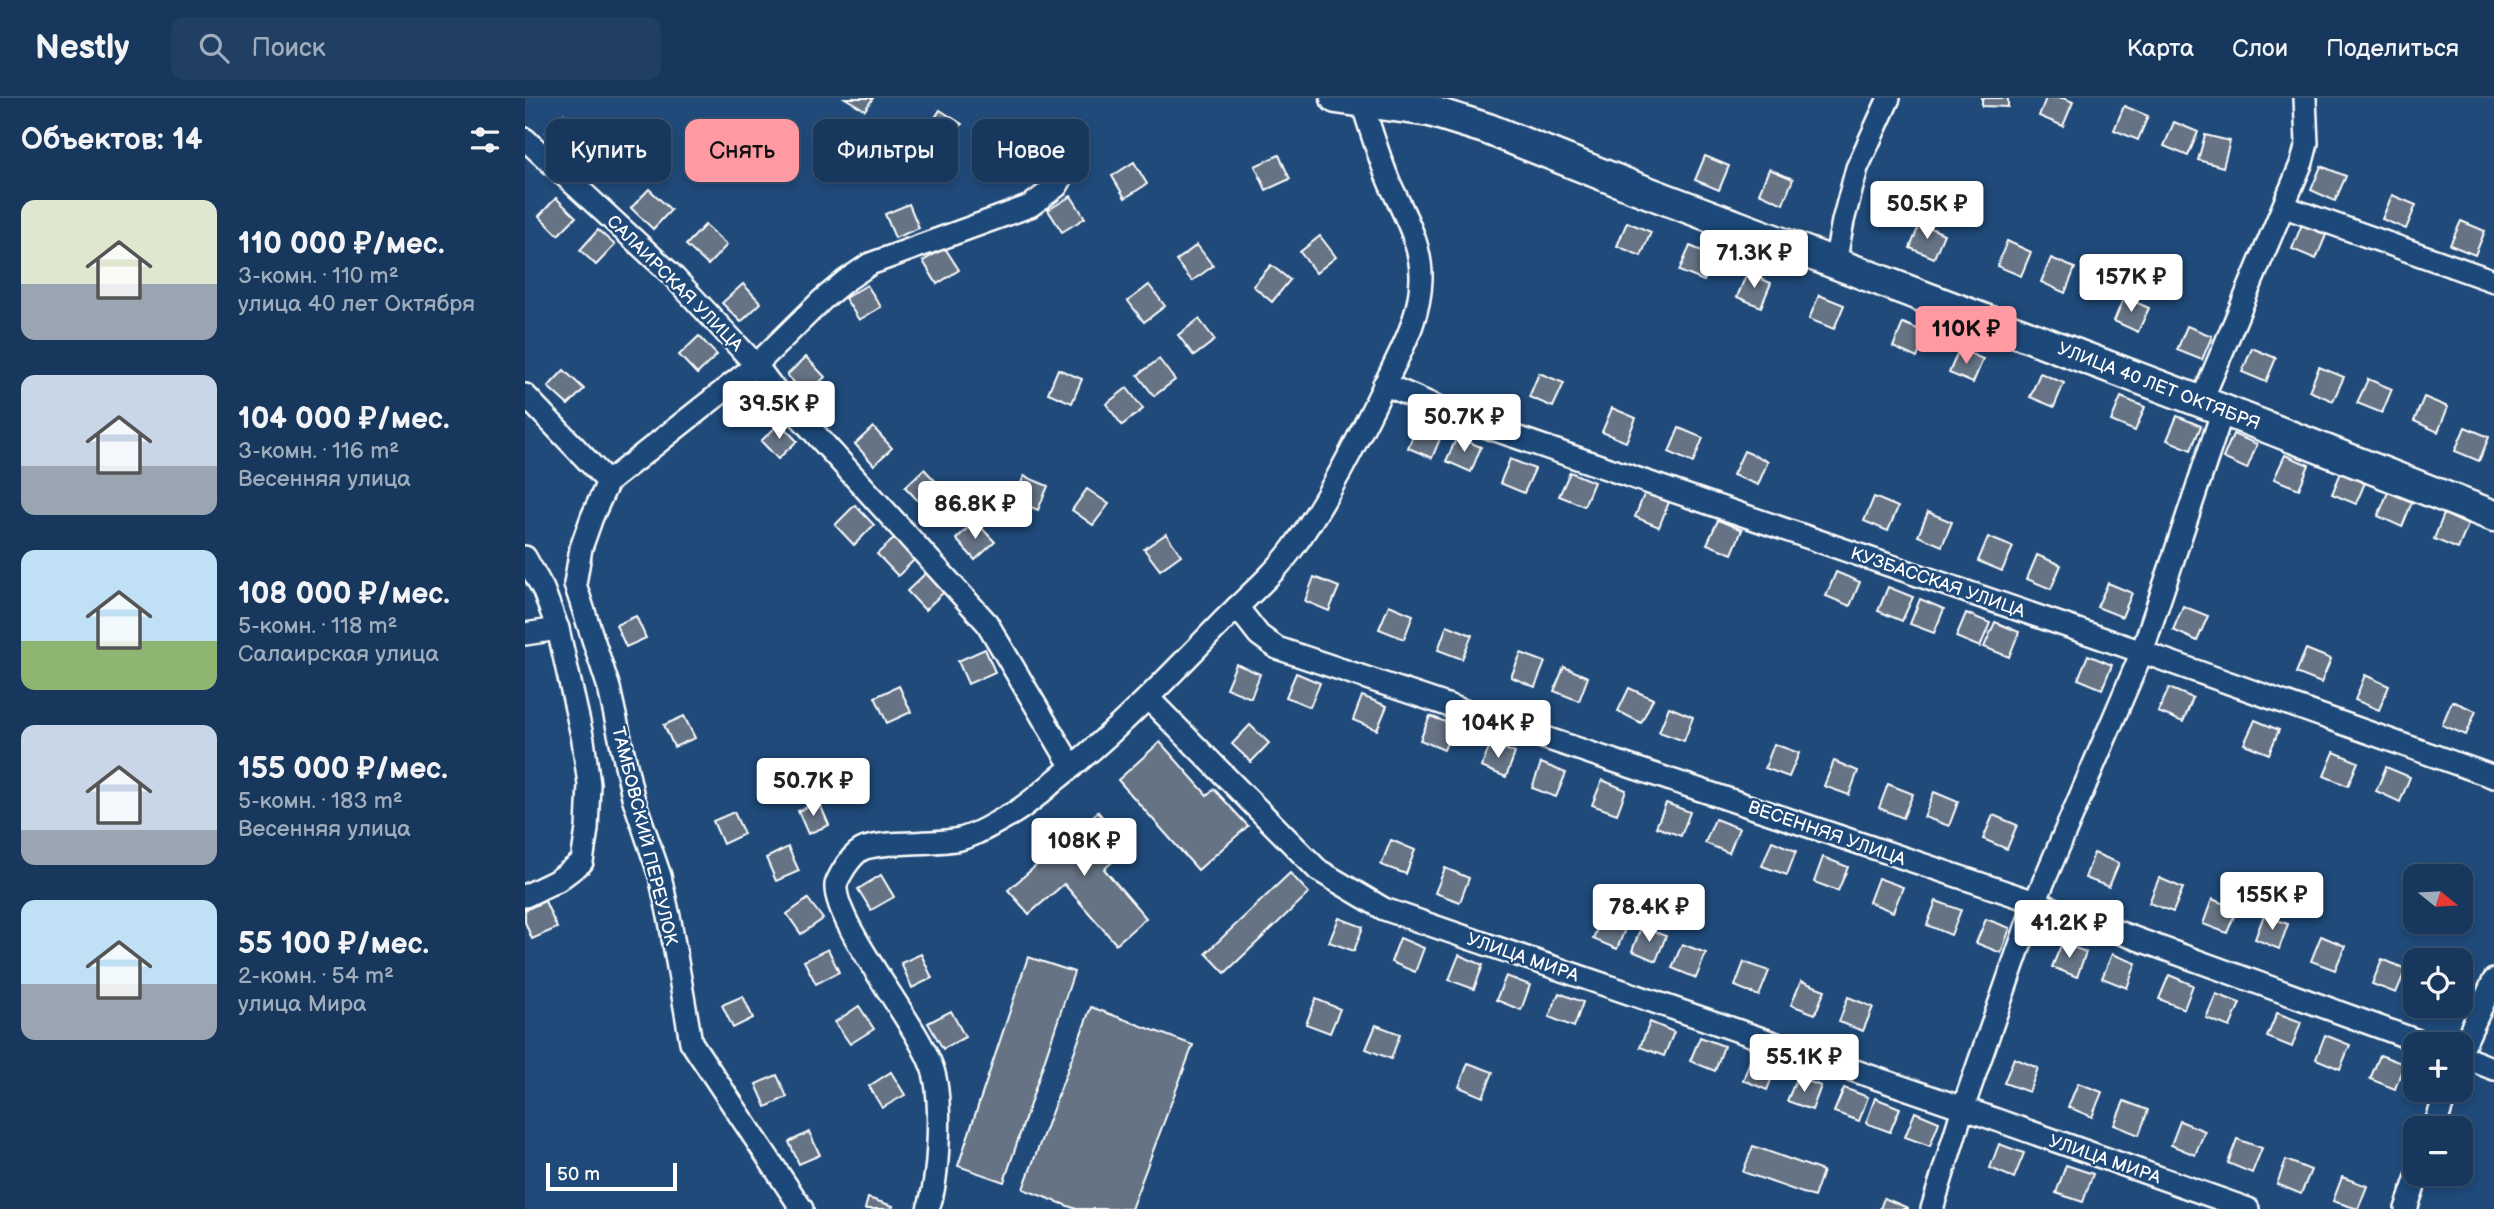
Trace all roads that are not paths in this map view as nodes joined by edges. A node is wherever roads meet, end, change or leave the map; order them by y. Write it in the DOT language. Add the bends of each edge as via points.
graph roads {
  1 [pos="1889,98"];
  2 [pos="2305,98"];
  3 [pos="1349,100"];
  4 [pos="1440,104"];
  5 [pos="525,139"];
  6 [pos="1059,182"];
  7 [pos="2285,207"];
  8 [pos="1835,263"];
  9 [pos="2494,281"];
  10 [pos="756,365"];
  11 [pos="1384,384"];
  12 [pos="525,395"];
  13 [pos="2212,406"];
  14 [pos="608,482"];
  15 [pos="2494,516"];
  16 [pos="525,557"];
  17 [pos="1237,607"];
  18 [pos="558,629"];
  19 [pos="525,634"];
  20 [pos="2142,652"];
  21 [pos="1148,698"];
  22 [pos="1072,767"];
  23 [pos="2494,777"];
  24 [pos="525,896"];
  25 [pos="2035,902"];
  26 [pos="2494,979"];
  27 [pos="2471,1032"];
  28 [pos="2403,1036"];
  29 [pos="2473,1059"];
  30 [pos="2494,1069"];
  31 [pos="1963,1108"];
  32 [pos="2414,1186"];
  33 [pos="802,1209"];
  34 [pos="928,1209"];
  35 [pos="1931,1209"];
  36 [pos="2248,1209"];
  37 [pos="2406,1209"];
  1 -- 8 [label="street" via="1857,168"];
  2 -- 7 [label="street" via="2307,143"];
  3 -- 4 [label="street, УЛИЦА 40 ЛЕТ ОКТЯБРЯ"];
  3 -- 11 [label="street" via="1411,229 1421,274 1412,330"];
  4 -- 8 [label="street, УЛИЦА 40 ЛЕТ ОКТЯБРЯ" via="1488,129"];
  5 -- 10 [label="street, САЛАИРСКАЯ УЛИЦА" via="671,275"];
  6 -- 10 [label="street" via="1030,206 870,264 822,300"];
  7 -- 9 [label="street"];
  7 -- 13 [label="street"];
  8 -- 13 [label="street, УЛИЦА 40 ЛЕТ ОКТЯБРЯ"];
  10 -- 14 [label="street"];
  10 -- 22 [label="street, САЛАИРСКАЯ УЛИЦА" via="988,623"];
  11 -- 17 [label="street" via="1332,486 1292,550"];
  11 -- 20 [label="street, КУЗБАССКАЯ УЛИЦА" via="1475,423"];
  12 -- 14 [label="street"];
  13 -- 15 [label="street, УЛИЦА 40 ЛЕТ ОКТЯБРЯ"];
  13 -- 20 [label="street"];
  14 -- 33 [label="street, ТАМБОВСКИЙ ПЕРЕУЛОК" via="591,517 575,584 609,688 633,797 660,876 687,1028 691,1042"];
  16 -- 18 [label="street"];
  17 -- 21 [label="street"];
  17 -- 25 [label="street, ВЕСЕННЯЯ УЛИЦА" via="1259,635 1277,648"];
  18 -- 19 [label="street"];
  18 -- 24 [label="street" via="583,740 589,784 587,829 582,862"];
  20 -- 23 [label="street, КУЗБАССКАЯ УЛИЦА"];
  20 -- 25 [label="street"];
  21 -- 22 [label="street"];
  21 -- 31 [label="street, УЛИЦА МИРА" via="1318,870 1384,909"];
  22 -- 34 [label="street" via="1016,812 964,839 861,850 836,884 843,918 923,1043 934,1073 937,1171"];
  25 -- 28 [label="street, ВЕСЕННЯЯ УЛИЦА"];
  25 -- 31 [label="street"];
  26 -- 27 [label="street"];
  29 -- 30 [label="street"];
  31 -- 35 [label="street"];
  31 -- 36 [label="street, УЛИЦА МИРА"];
  32 -- 37 [label="street"];
}
